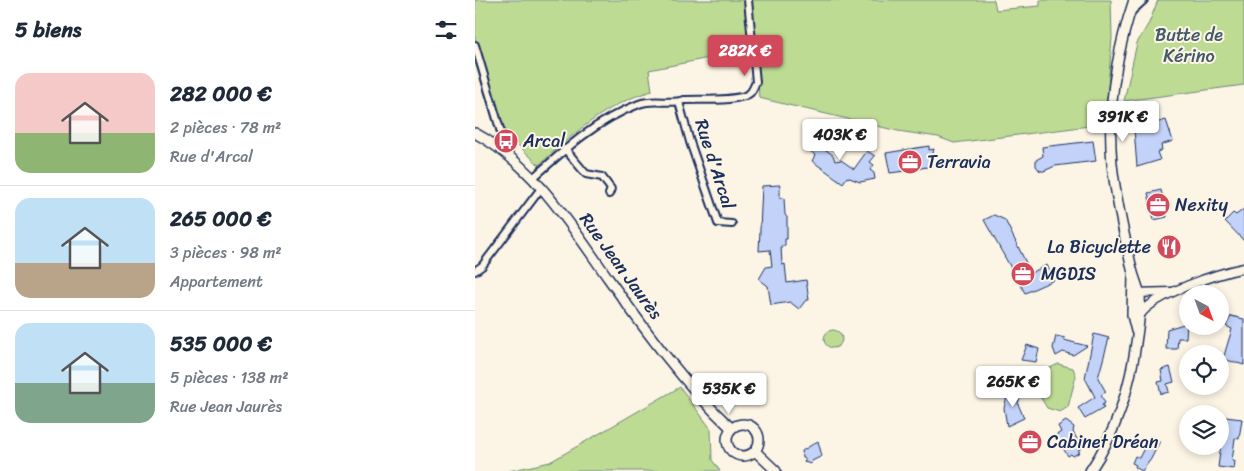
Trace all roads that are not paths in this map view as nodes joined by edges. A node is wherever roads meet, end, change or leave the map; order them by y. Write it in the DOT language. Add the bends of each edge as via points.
graph roads {
  1 [pos="749,0"];
  2 [pos="1134,0"];
  3 [pos="1144,0"];
  4 [pos="1130,13"];
  5 [pos="475,45"];
  6 [pos="679,102"];
  7 [pos="475,133"];
  8 [pos="498,147"];
  9 [pos="565,149"];
  10 [pos="533,178"];
  11 [pos="542,188"];
  12 [pos="609,194"];
  13 [pos="732,224"];
  14 [pos="1244,268"];
  15 [pos="475,271"];
  16 [pos="1135,292"];
  17 [pos="1173,292"];
  18 [pos="1140,315"];
  19 [pos="1137,337"];
  20 [pos="731,428"];
  21 [pos="755,451"];
  22 [pos="776,471"];
  23 [pos="1090,471"];
  1 -- 6 [label="street, Rue d'Arcal" via="756,82 751,92 742,97"];
  2 -- 4 [label="main road"];
  3 -- 4 [label="street"];
  4 -- 16 [label="main road" via="1115,73 1111,136 1117,198"];
  5 -- 8 [label="street" via="502,136"];
  6 -- 9 [label="street, Rue d'Arcal" via="639,104 592,128"];
  6 -- 13 [label="street, Rue d'Arcal" via="718,223"];
  7 -- 8 [label="main road, Rue Jean Jaurès"];
  8 -- 10 [label="main road, Rue Jean Jaurès"];
  9 -- 10 [label="street, Rue d'Arcal"];
  9 -- 12 [label="street" via="586,174 602,178 611,189"];
  10 -- 11 [label="main road, Rue Jean Jaurès"];
  11 -- 15 [label="street"];
  11 -- 20 [label="main road, Rue Jean Jaurès" via="661,350"];
  14 -- 17 [label="street"];
  16 -- 17 [label="street"];
  16 -- 18 [label="main road"];
  16 -- 19 [label="main road" via="1132,315"];
  17 -- 18 [label="street" via="1145,307"];
  18 -- 19 [label="main road"];
  19 -- 23 [label="main road" via="1132,374 1123,405 1112,434"];
  20 -- 21 [label="main road" via="746,424 755,429 759,443"];
  20 -- 21 [label="main road" via="726,437 731,452 746,456"];
  21 -- 22 [label="main road"];
}
